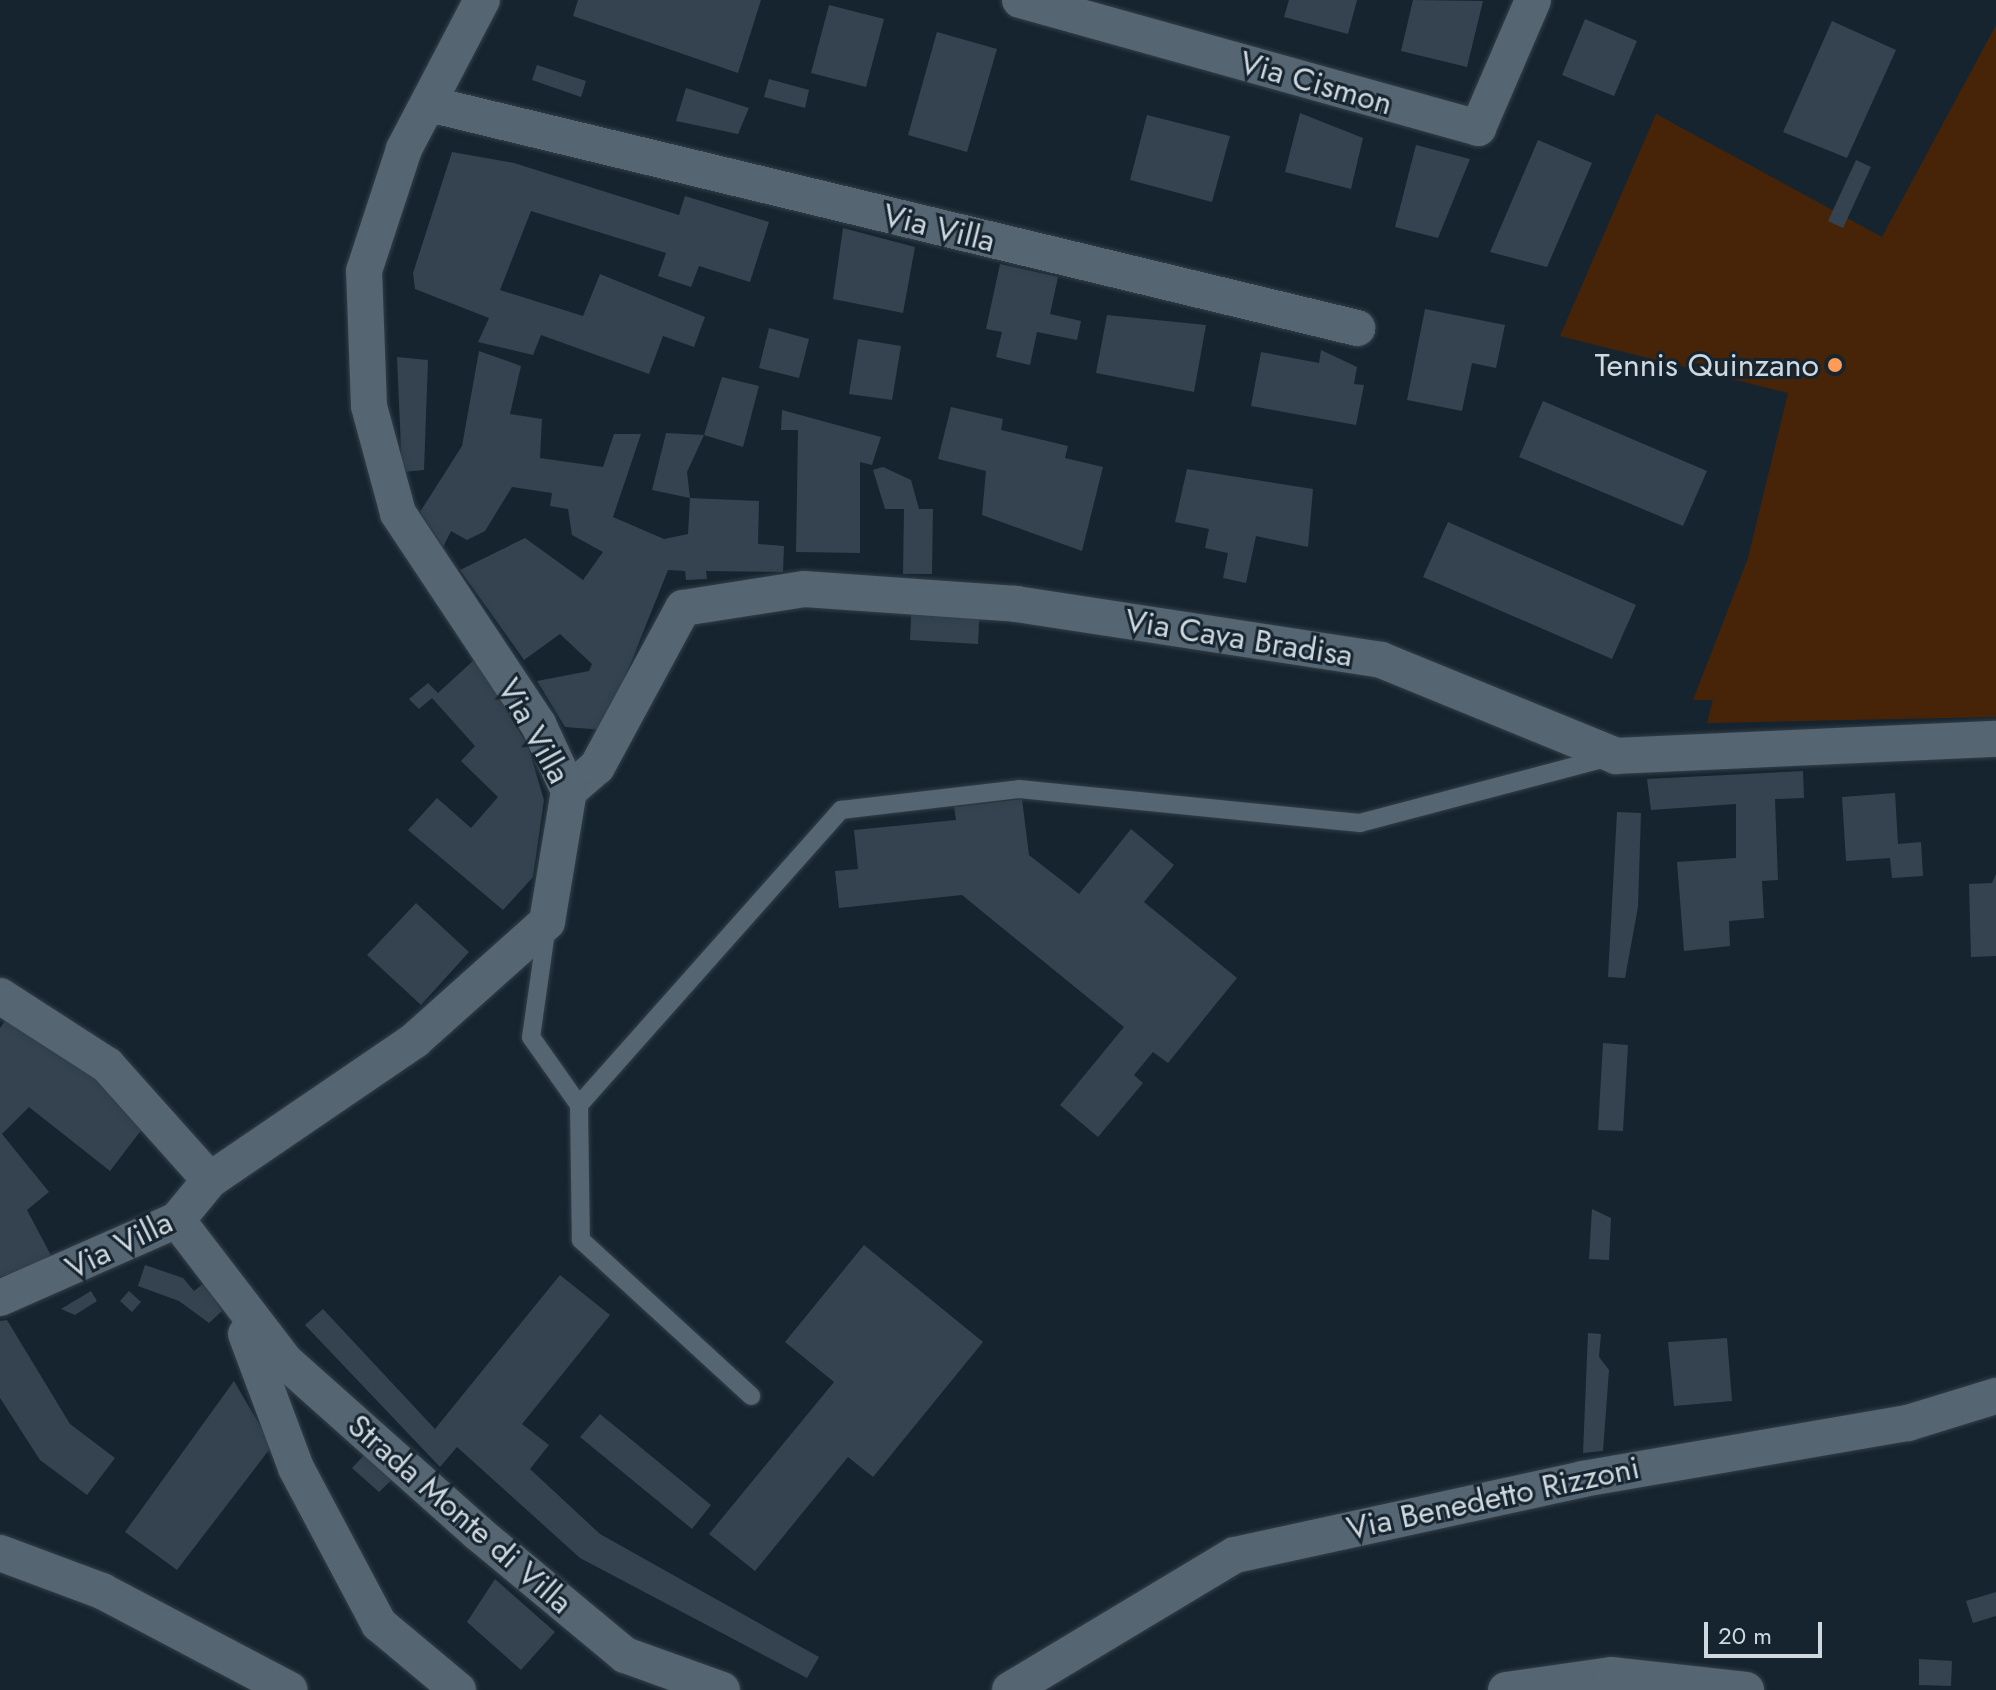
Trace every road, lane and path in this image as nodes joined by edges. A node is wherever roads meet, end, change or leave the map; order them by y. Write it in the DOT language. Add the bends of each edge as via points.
graph roads {
  1 [pos="482,0"];
  2 [pos="1020,0"];
  3 [pos="1533,0"];
  4 [pos="429,104"];
  5 [pos="1357,328"];
  6 [pos="1996,739"];
  7 [pos="1616,756"];
  8 [pos="569,791"];
  9 [pos="547,922"];
  10 [pos="0,996"];
  11 [pos="579,1105"];
  12 [pos="210,1180"];
  13 [pos="177,1220"];
  14 [pos="228,1295"];
  15 [pos="0,1298"];
  16 [pos="751,1396"];
  17 [pos="1996,1396"];
  18 [pos="0,1553"];
  19 [pos="1019,1688"];
  20 [pos="290,1690"];
  21 [pos="458,1690"];
  22 [pos="722,1690"];
  23 [pos="1506,1690"];
  24 [pos="1746,1690"];
  1 -- 4 [label="street, Via Villa"];
  2 -- 3 [label="street, Via Cismon" via="1478,128"];
  4 -- 5 [label="street, Via Villa"];
  4 -- 8 [label="street, Via Villa" via="404,149 364,271 369,406 398,513 538,724"];
  6 -- 7 [label="street, Via Cava Bradisa"];
  7 -- 8 [label="street, Via Cava Bradisa" via="1381,660 1016,604 804,589 683,608 597,767"];
  7 -- 11 [label="lane" via="1360,823 1019,789 841,810"];
  8 -- 9 [label="street, Via Villa"];
  9 -- 11 [label="lane" via="531,1037"];
  9 -- 12 [label="street, Via Villa" via="415,1040"];
  10 -- 12 [label="street" via="107,1065"];
  11 -- 16 [label="lane" via="581,1240"];
  12 -- 13 [label="street, Via Villa"];
  13 -- 14 [label="street, Strada Monte di Villa"];
  13 -- 15 [label="street, Via Villa"];
  14 -- 21 [label="street, Strada Monte di Villa" via="296,1468 379,1624"];
  14 -- 22 [label="street, Strada Monte di Villa" via="296,1371 625,1655"];
  17 -- 19 [label="street, Via Benedetto Rizzoni" via="1908,1423 1583,1479 1235,1555"];
  18 -- 20 [label="street" via="102,1591"];
  23 -- 24 [label="street" via="1611,1675"];
}
